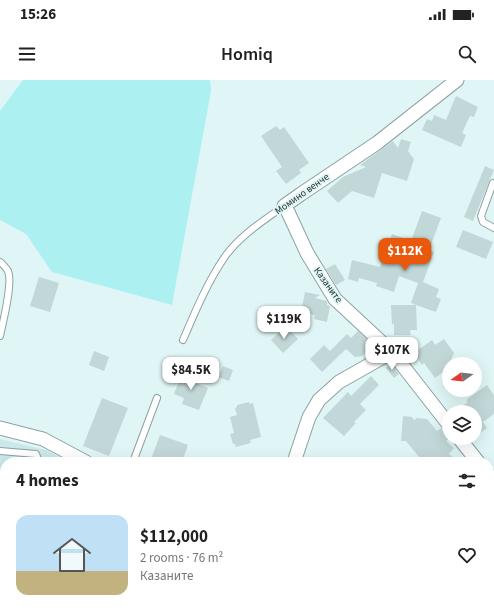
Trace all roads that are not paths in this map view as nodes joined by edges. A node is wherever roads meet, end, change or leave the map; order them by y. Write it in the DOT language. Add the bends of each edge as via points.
graph roads {
  1 [pos="457,80"];
  2 [pos="493,183"];
  3 [pos="284,206"];
  4 [pos="494,228"];
  5 [pos="0,262"];
  6 [pos="0,336"];
  7 [pos="183,340"];
  8 [pos="392,352"];
  9 [pos="157,398"];
  10 [pos="442,416"];
  11 [pos="0,428"];
  12 [pos="465,445"];
  13 [pos="0,450"];
  14 [pos="37,457"];
  15 [pos="77,457"];
  16 [pos="135,457"];
  17 [pos="296,457"];
  18 [pos="474,457"];
  1 -- 3 [label="street, Момино венче" via="377,143"];
  2 -- 4 [label="lane" via="481,216 483,222"];
  3 -- 7 [label="lane, Момино венче" via="248,232 224,257 206,288"];
  3 -- 8 [label="street, Казаните" via="319,275 336,299"];
  5 -- 6 [label="lane" via="8,272 9,284"];
  8 -- 10 [label="street, Казаните"];
  8 -- 17 [label="street" via="339,382 319,400 309,417"];
  9 -- 16 [label="lane"];
  11 -- 15 [label="street" via="43,439"];
  12 -- 18 [label="street"];
  13 -- 14 [label="lane" via="36,454"];
}
